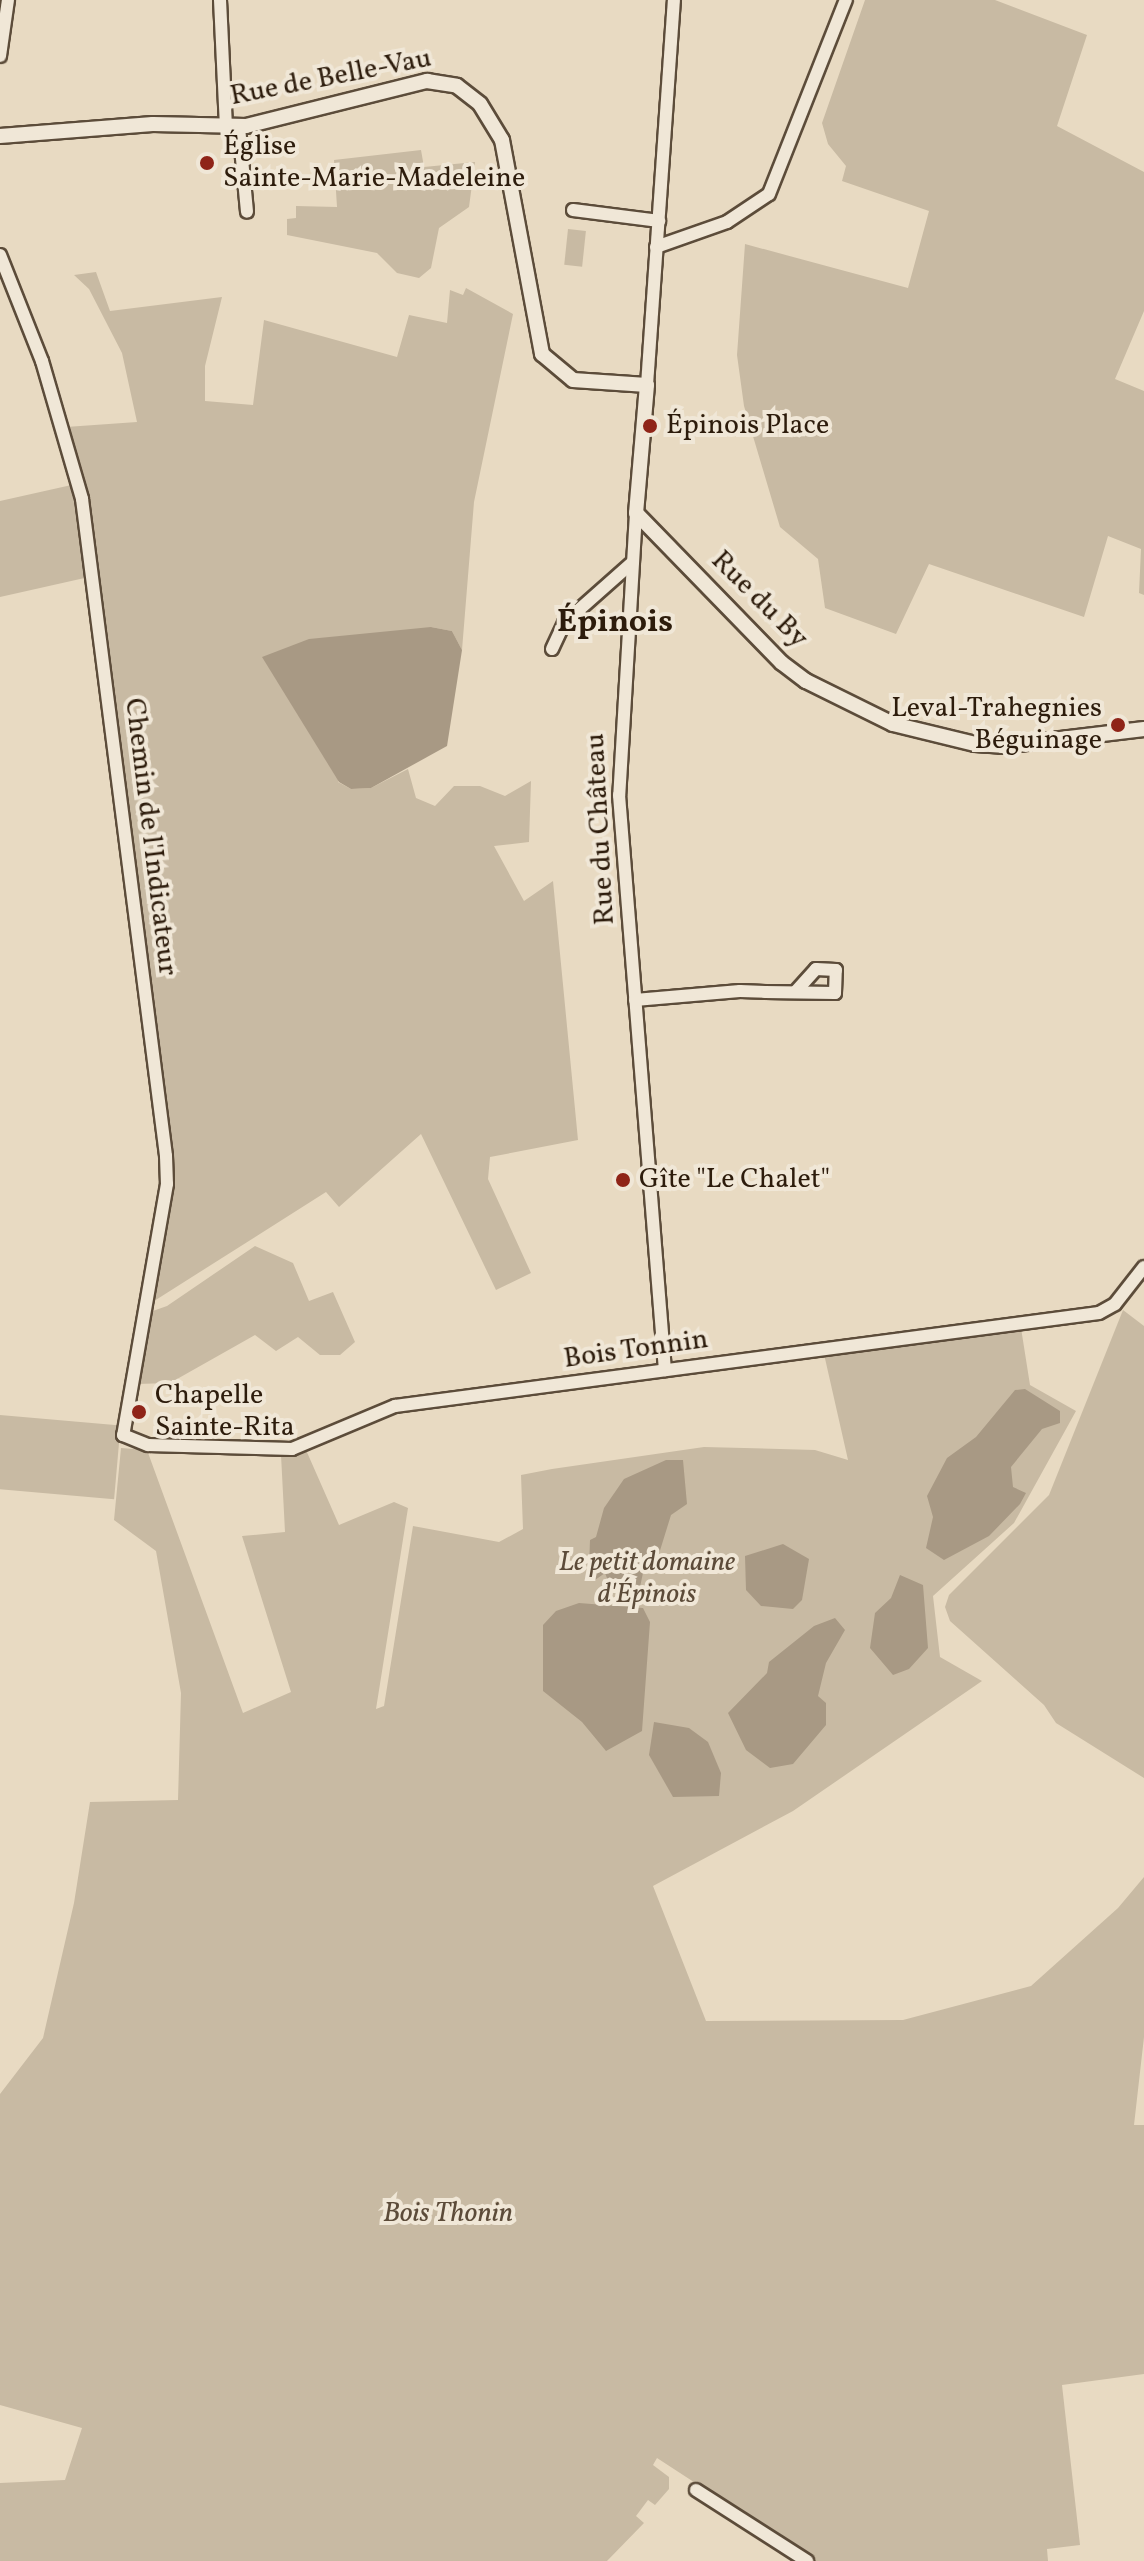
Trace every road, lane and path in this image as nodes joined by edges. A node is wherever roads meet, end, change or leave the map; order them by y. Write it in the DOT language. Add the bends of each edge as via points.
graph roads {
  1 [pos="8,0"];
  2 [pos="220,0"];
  3 [pos="674,0"];
  4 [pos="846,0"];
  5 [pos="0,56"];
  6 [pos="232,127"];
  7 [pos="0,136"];
  8 [pos="573,210"];
  9 [pos="247,212"];
  10 [pos="659,221"];
  11 [pos="656,247"];
  12 [pos="0,255"];
  13 [pos="647,385"];
  14 [pos="636,513"];
  15 [pos="633,562"];
  16 [pos="552,649"];
  17 [pos="1144,729"];
  18 [pos="795,992"];
  19 [pos="635,1000"];
  20 [pos="1144,1267"];
  21 [pos="665,1370"];
  22 [pos="123,1435"];
  23 [pos="696,2490"];
  24 [pos="807,2561"];
  1 -- 5 [label="street"];
  2 -- 6 [label="street"];
  3 -- 10 [label="street"];
  4 -- 11 [label="street" via="769,194 727,222"];
  6 -- 7 [label="street, Rue de Belle-Vau" via="153,124"];
  6 -- 9 [label="street"];
  6 -- 13 [label="street, Rue de Belle-Vau" via="427,81 457,86 480,104 502,140 542,354 573,380"];
  8 -- 10 [label="street"];
  10 -- 11 [label="street"];
  11 -- 13 [label="street"];
  12 -- 22 [label="street, Chemin de l'Indicateur" via="42,361 82,499 166,1156 167,1184"];
  13 -- 14 [label="street"];
  14 -- 15 [label="street, Rue du Château"];
  14 -- 17 [label="street, Rue du By" via="782,663 893,724 1002,746"];
  15 -- 16 [label="street" via="570,617"];
  15 -- 19 [label="street, Rue du Château" via="617,758"];
  18 -- 19 [label="street"];
  19 -- 21 [label="street, Rue du Château"];
  20 -- 21 [label="street, Bois Tonnin" via="1115,1304 1099,1313"];
  21 -- 22 [label="street, Bois Tonnin" via="395,1406 292,1449 148,1445"];
  23 -- 24 [label="street"];
}
